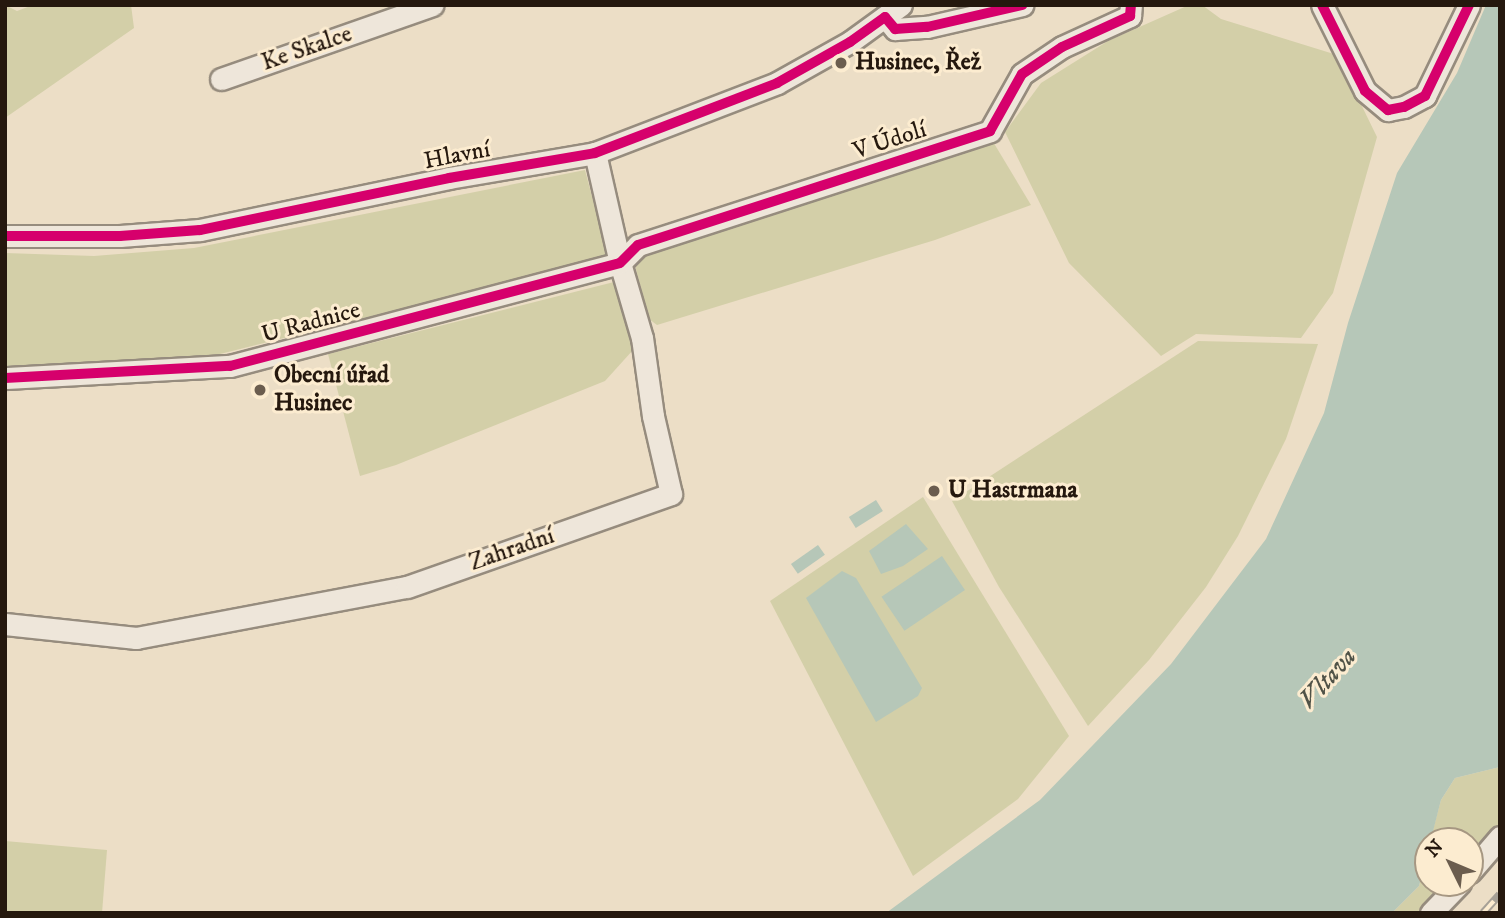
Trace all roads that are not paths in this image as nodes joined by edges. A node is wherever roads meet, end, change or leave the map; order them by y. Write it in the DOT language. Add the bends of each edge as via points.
graph roads {
  1 [pos="432,5"];
  2 [pos="1022,5"];
  3 [pos="1131,5"];
  4 [pos="1322,5"];
  5 [pos="1469,5"];
  6 [pos="893,11"];
  7 [pos="221,79"];
  8 [pos="595,153"];
  9 [pos="5,236"];
  10 [pos="620,264"];
  11 [pos="5,378"];
  12 [pos="5,624"];
  13 [pos="1500,837"];
  14 [pos="1484,856"];
  15 [pos="1446,897"];
  16 [pos="1431,913"];
  1 -- 7 [label="street, Ke Skalce"];
  2 -- 6 [label="street" via="927,27 895,29"];
  3 -- 10 [label="street, V Údolí" via="1130,16 1062,47 1022,74 990,131 638,245"];
  4 -- 5 [label="street" via="1365,91 1388,110 1425,96"];
  6 -- 8 [label="street, Hlavní" via="850,42 777,83"];
  8 -- 9 [label="street, Hlavní" via="200,230 120,236"];
  8 -- 10 [label="street, Zahradní"];
  10 -- 11 [label="street, U Radnice" via="230,366"];
  10 -- 12 [label="street, Zahradní" via="642,338 671,494 407,587 136,638"];
  13 -- 14 [label="street"];
  15 -- 16 [label="street"];
}
